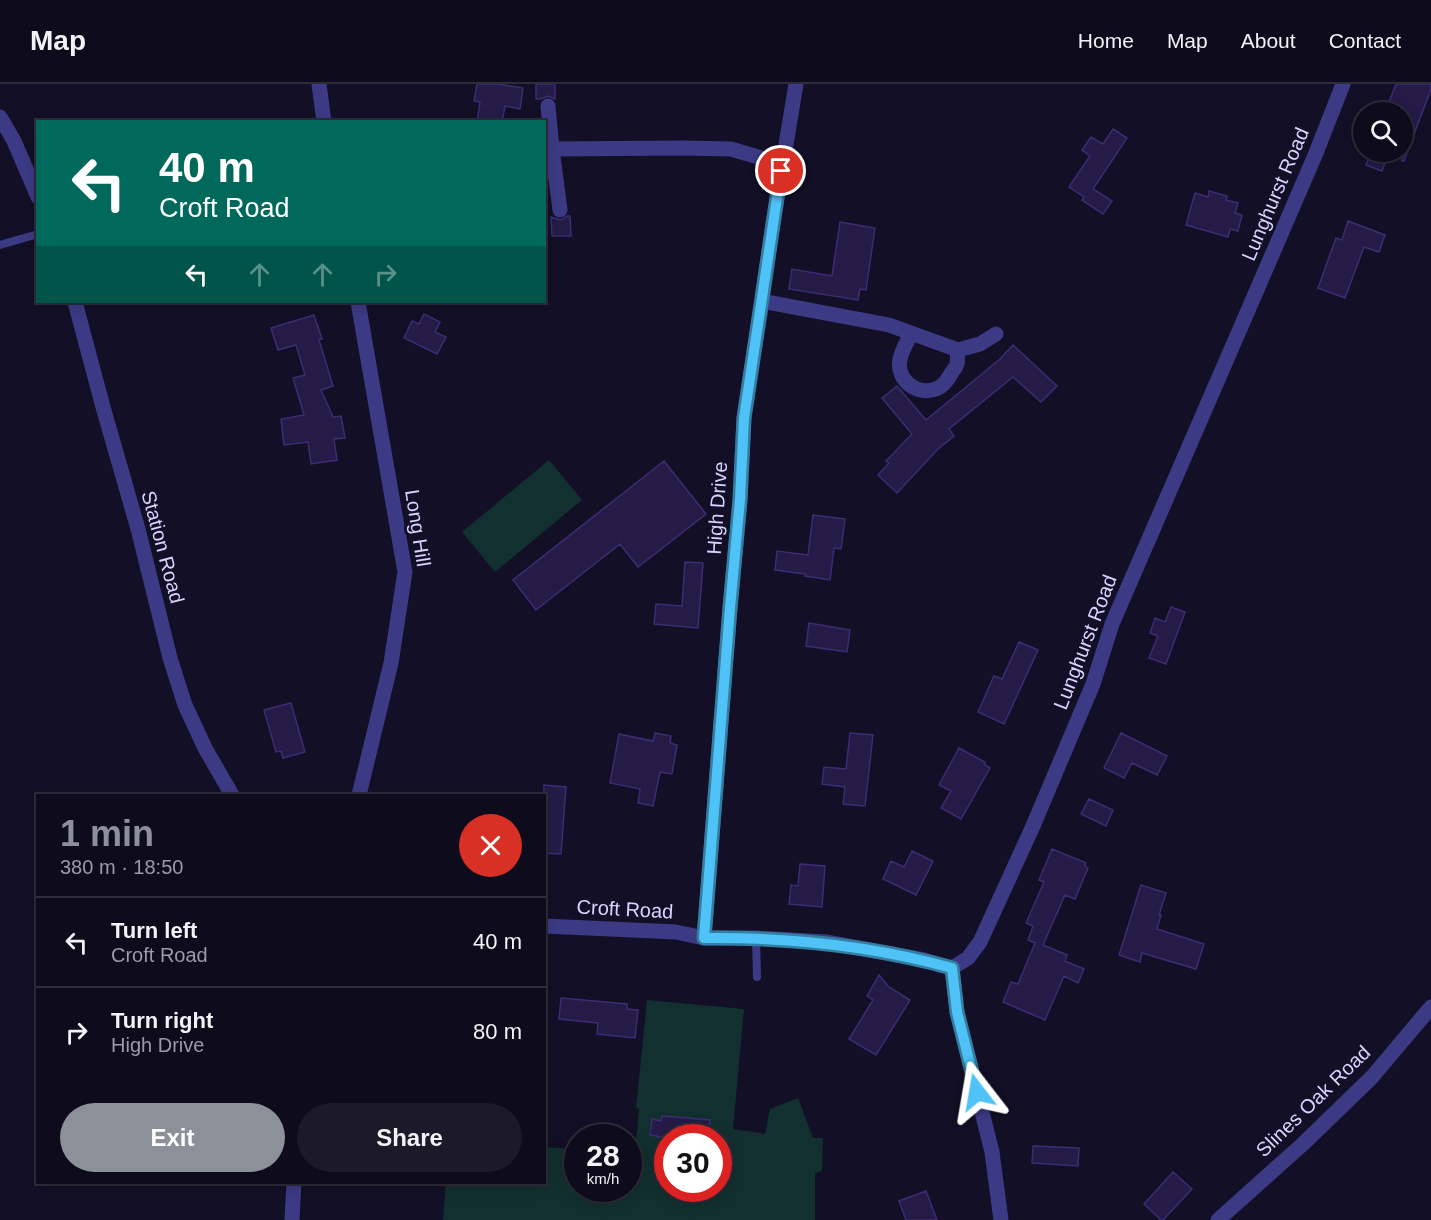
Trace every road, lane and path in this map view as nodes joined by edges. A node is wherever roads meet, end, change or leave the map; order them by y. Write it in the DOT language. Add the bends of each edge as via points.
graph roads {
  1 [pos="319,84"];
  2 [pos="796,84"];
  3 [pos="1343,84"];
  4 [pos="548,106"];
  5 [pos="0,117"];
  6 [pos="324,120"];
  7 [pos="552,149"];
  8 [pos="782,164"];
  9 [pos="36,192"];
  10 [pos="560,210"];
  11 [pos="36,235"];
  12 [pos="0,245"];
  13 [pos="762,301"];
  14 [pos="75,303"];
  15 [pos="358,303"];
  16 [pos="911,334"];
  17 [pos="996,334"];
  18 [pos="958,350"];
  19 [pos="231,794"];
  20 [pos="359,794"];
  21 [pos="546,926"];
  22 [pos="704,938"];
  23 [pos="756,938"];
  24 [pos="952,968"];
  25 [pos="757,977"];
  26 [pos="1431,1007"];
  27 [pos="294,1184"];
  28 [pos="292,1220"];
  29 [pos="1001,1220"];
  30 [pos="1218,1220"];
  1 -- 6 [label="street"];
  2 -- 8 [label="street, High Drive"];
  3 -- 24 [label="street, Lunghurst Road" via="1112,624 1093,684 1033,826 980,942 968,958"];
  4 -- 7 [label="street"];
  5 -- 9 [label="street"];
  7 -- 8 [label="street" via="731,149"];
  7 -- 10 [label="street"];
  8 -- 13 [label="street, High Drive"];
  11 -- 12 [label="lane"];
  13 -- 16 [label="street" via="889,325"];
  13 -- 22 [label="street, High Drive" via="744,418"];
  14 -- 19 [label="street, Station Road" via="173,668 185,705"];
  15 -- 20 [label="street, Long Hill" via="405,572 391,663"];
  16 -- 18 [label="street"];
  16 -- 18 [label="street" via="900,370 910,385 924,391 943,385 957,364"];
  17 -- 18 [label="street" via="980,344"];
  21 -- 22 [label="street, Croft Road" via="676,932"];
  22 -- 23 [label="street, Croft Road"];
  23 -- 24 [label="street, Croft Road" via="826,942"];
  23 -- 25 [label="lane"];
  24 -- 29 [label="street" via="957,1012 992,1152"];
  26 -- 30 [label="street, Slines Oak Road" via="1372,1077"];
  27 -- 28 [label="street"];
}
